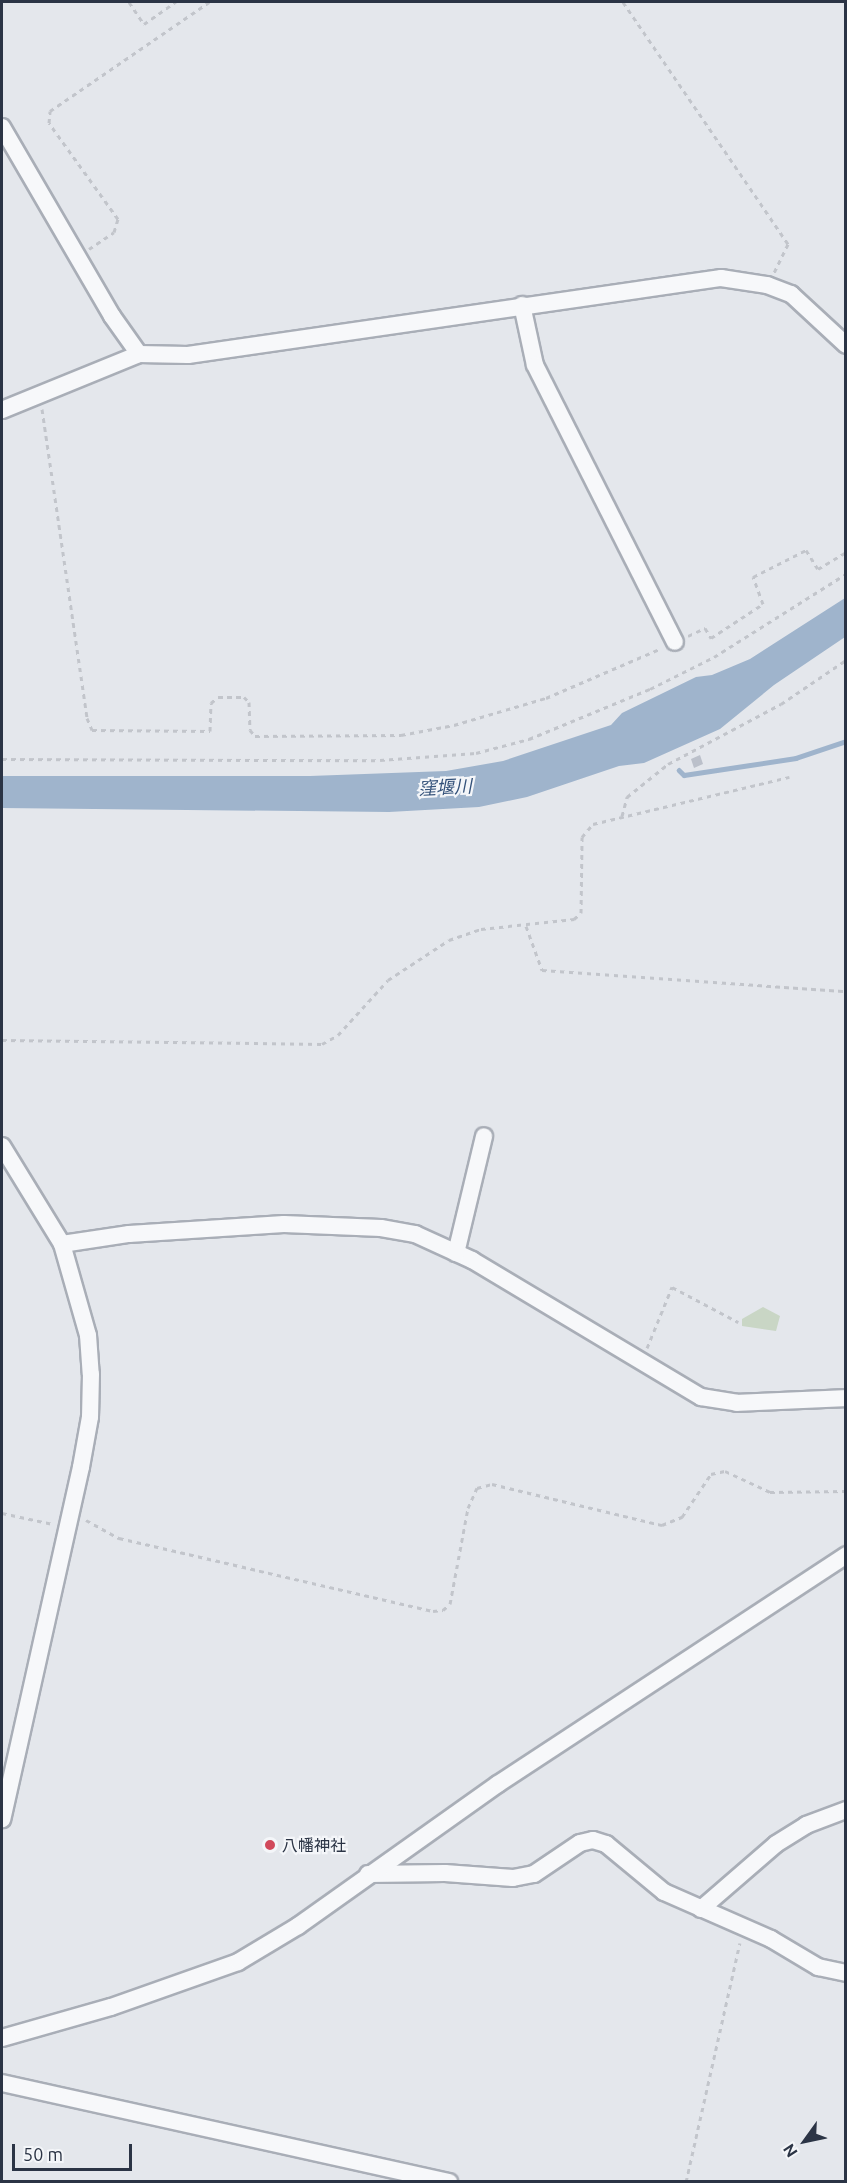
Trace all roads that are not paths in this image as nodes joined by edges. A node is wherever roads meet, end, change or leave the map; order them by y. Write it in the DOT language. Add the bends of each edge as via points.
graph roads {
  1 [pos="2,127"];
  2 [pos="522,305"];
  3 [pos="842,338"];
  4 [pos="139,354"];
  5 [pos="2,410"];
  6 [pos="675,642"];
  7 [pos="484,1136"];
  8 [pos="2,1146"];
  9 [pos="62,1244"];
  10 [pos="456,1253"];
  11 [pos="846,1398"];
  12 [pos="846,1555"];
  13 [pos="846,1810"];
  14 [pos="2,1819"];
  15 [pos="368,1874"];
  16 [pos="701,1909"];
  17 [pos="846,1973"];
  18 [pos="2,2038"];
  19 [pos="2,2083"];
  20 [pos="449,2181"];
  1 -- 4 [label="street"];
  2 -- 3 [label="street" via="721,278 767,285 791,294"];
  2 -- 4 [label="street" via="188,355"];
  2 -- 6 [label="street" via="535,365"];
  4 -- 5 [label="street"];
  7 -- 10 [label="street"];
  8 -- 9 [label="street"];
  9 -- 10 [label="street" via="129,1234 284,1224 381,1228 415,1234"];
  9 -- 14 [label="street" via="88,1335 90,1417"];
  10 -- 11 [label="street" via="701,1397 737,1403"];
  12 -- 15 [label="street"];
  13 -- 16 [label="street" via="806,1825 776,1844"];
  15 -- 16 [label="street" via="445,1873 513,1878 534,1874 580,1843 593,1840 606,1845 664,1892"];
  15 -- 18 [label="street" via="298,1926 238,1962 111,2007"];
  16 -- 17 [label="street" via="818,1966"];
  19 -- 20 [label="street"];
}
